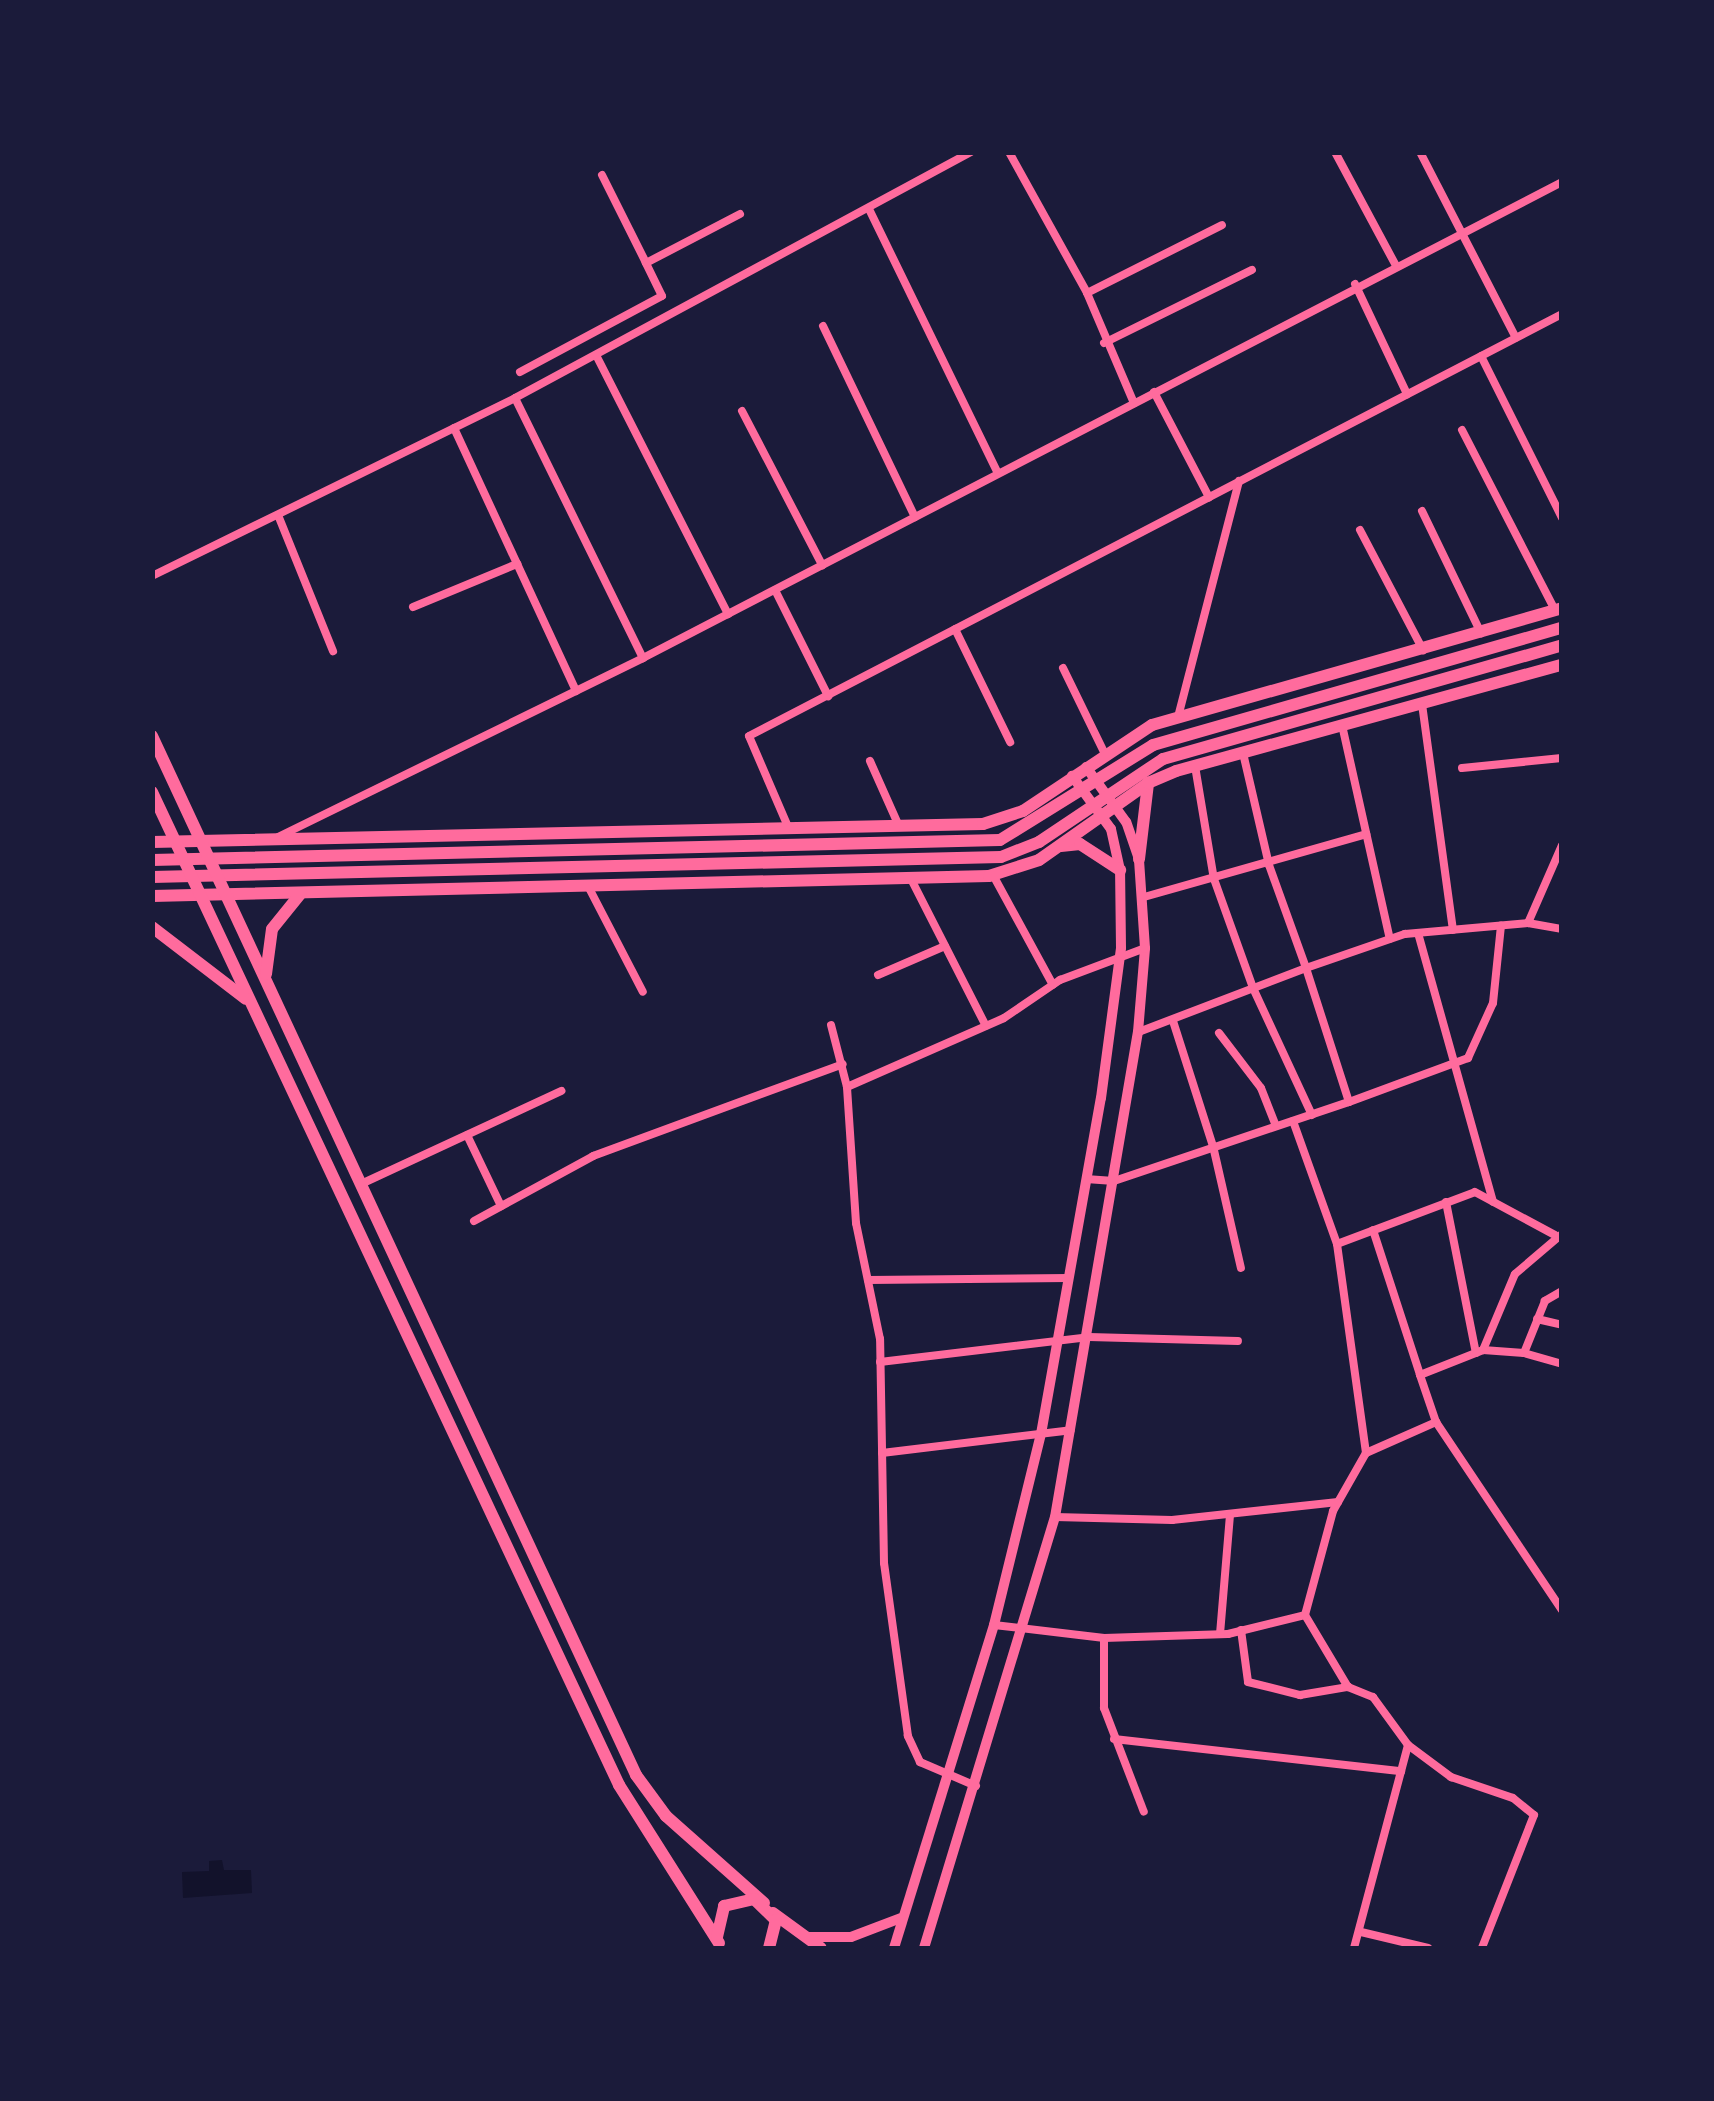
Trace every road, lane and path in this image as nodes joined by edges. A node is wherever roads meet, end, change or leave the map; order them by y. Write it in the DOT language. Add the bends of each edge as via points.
graph roads {
  1 [pos="971,152"];
  2 [pos="1009,152"];
  3 [pos="1336,152"];
  4 [pos="1420,152"];
  5 [pos="602,176"];
  6 [pos="1562,182"];
  7 [pos="869,209"];
  8 [pos="740,214"];
  9 [pos="1222,225"];
  10 [pos="1462,232"];
  11 [pos="646,263"];
  12 [pos="1396,266"];
  13 [pos="1252,270"];
  14 [pos="1355,284"];
  15 [pos="1087,293"];
  16 [pos="1562,314"];
  17 [pos="822,326"];
  18 [pos="1516,338"];
  19 [pos="1104,343"];
  20 [pos="596,355"];
  21 [pos="1481,356"];
  22 [pos="520,372"];
  23 [pos="1154,392"];
  24 [pos="1407,394"];
  25 [pos="516,398"];
  26 [pos="1134,402"];
  27 [pos="742,412"];
  28 [pos="454,428"];
  29 [pos="1462,430"];
  30 [pos="998,473"];
  31 [pos="1239,481"];
  32 [pos="1209,497"];
  33 [pos="1422,510"];
  34 [pos="278,515"];
  35 [pos="915,517"];
  36 [pos="1562,518"];
  37 [pos="1360,530"];
  38 [pos="517,564"];
  39 [pos="822,565"];
  40 [pos="152,576"];
  41 [pos="775,590"];
  42 [pos="413,608"];
  43 [pos="1558,609"];
  44 [pos="728,614"];
  45 [pos="1562,628"];
  46 [pos="956,629"];
  47 [pos="1482,635"];
  48 [pos="1562,645"];
  49 [pos="334,651"];
  50 [pos="1424,651"];
  51 [pos="642,658"];
  52 [pos="1562,665"];
  53 [pos="1062,668"];
  54 [pos="576,691"];
  55 [pos="828,696"];
  56 [pos="1422,704"];
  57 [pos="1178,717"];
  58 [pos="1342,725"];
  59 [pos="152,736"];
  60 [pos="1010,742"];
  61 [pos="1105,754"];
  62 [pos="1243,754"];
  63 [pos="1562,758"];
  64 [pos="870,762"];
  65 [pos="1086,766"];
  66 [pos="1195,766"];
  67 [pos="1462,768"];
  68 [pos="1072,776"];
  69 [pos="1148,783"];
  70 [pos="152,792"];
  71 [pos="1116,806"];
  72 [pos="1102,816"];
  73 [pos="900,829"];
  74 [pos="790,833"];
  75 [pos="1366,834"];
  76 [pos="270,841"];
  77 [pos="152,842"];
  78 [pos="176,842"];
  79 [pos="204,842"];
  80 [pos="1562,845"];
  81 [pos="1059,846"];
  82 [pos="1139,858"];
  83 [pos="152,860"];
  84 [pos="1268,865"];
  85 [pos="1120,870"];
  86 [pos="993,875"];
  87 [pos="152,876"];
  88 [pos="910,878"];
  89 [pos="1214,879"];
  90 [pos="588,886"];
  91 [pos="300,893"];
  92 [pos="228,894"];
  93 [pos="201,895"];
  94 [pos="152,896"];
  95 [pos="1144,897"];
  96 [pos="1528,923"];
  97 [pos="1501,926"];
  98 [pos="152,927"];
  99 [pos="1562,929"];
  100 [pos="1453,930"];
  101 [pos="1418,933"];
  102 [pos="1390,939"];
  103 [pos="945,946"];
  104 [pos="1145,948"];
  105 [pos="1119,958"];
  106 [pos="1306,968"];
  107 [pos="878,975"];
  108 [pos="266,978"];
  109 [pos="1053,985"];
  110 [pos="1253,988"];
  111 [pos="643,992"];
  112 [pos="252,1004"];
  113 [pos="1173,1022"];
  114 [pos="831,1025"];
  115 [pos="986,1026"];
  116 [pos="1138,1032"];
  117 [pos="1219,1033"];
  118 [pos="843,1064"];
  119 [pos="1456,1066"];
  120 [pos="847,1087"];
  121 [pos="561,1091"];
  122 [pos="1349,1102"];
  123 [pos="1312,1115"];
  124 [pos="1293,1121"];
  125 [pos="1276,1126"];
  126 [pos="466,1135"];
  127 [pos="1212,1146"];
  128 [pos="1086,1179"];
  129 [pos="1114,1180"];
  130 [pos="361,1184"];
  131 [pos="1446,1202"];
  132 [pos="1494,1202"];
  133 [pos="501,1206"];
  134 [pos="474,1221"];
  135 [pos="1373,1230"];
  136 [pos="1558,1235"];
  137 [pos="1337,1244"];
  138 [pos="1240,1268"];
  139 [pos="1068,1278"];
  140 [pos="868,1280"];
  141 [pos="1562,1291"];
  142 [pos="1536,1319"];
  143 [pos="1562,1325"];
  144 [pos="1089,1337"];
  145 [pos="1058,1340"];
  146 [pos="1238,1341"];
  147 [pos="1480,1352"];
  148 [pos="1524,1353"];
  149 [pos="880,1362"];
  150 [pos="1562,1364"];
  151 [pos="1420,1375"];
  152 [pos="1436,1422"];
  153 [pos="1072,1430"];
  154 [pos="1041,1434"];
  155 [pos="1366,1452"];
  156 [pos="882,1453"];
  157 [pos="1338,1502"];
  158 [pos="1230,1515"];
  159 [pos="1055,1517"];
  160 [pos="1562,1610"];
  161 [pos="1305,1615"];
  162 [pos="994,1625"];
  163 [pos="1241,1630"];
  164 [pos="1025,1631"];
  165 [pos="1220,1634"];
  166 [pos="1104,1638"];
  167 [pos="1348,1686"];
  168 [pos="1114,1739"];
  169 [pos="1408,1745"];
  170 [pos="1401,1770"];
  171 [pos="950,1775"];
  172 [pos="976,1786"];
  173 [pos="1144,1812"];
  174 [pos="767,1907"];
  175 [pos="902,1918"];
  176 [pos="1360,1932"];
  177 [pos="805,1937"];
  178 [pos="721,1946"];
  179 [pos="769,1948"];
  180 [pos="821,1948"];
  181 [pos="894,1948"];
  182 [pos="924,1948"];
  183 [pos="1354,1948"];
  184 [pos="1428,1948"];
  185 [pos="1482,1948"];
  1 -- 7 [label="street"];
  2 -- 15 [label="street"];
  3 -- 12 [label="street"];
  4 -- 10 [label="street"];
  5 -- 11 [label="street"];
  6 -- 10 [label="street"];
  7 -- 20 [label="street"];
  7 -- 30 [label="street"];
  8 -- 11 [label="street"];
  9 -- 15 [label="street"];
  10 -- 12 [label="street"];
  10 -- 18 [label="street"];
  11 -- 22 [label="street" via="662,296"];
  12 -- 14 [label="street"];
  13 -- 19 [label="street"];
  14 -- 23 [label="street"];
  14 -- 24 [label="street"];
  15 -- 19 [label="street"];
  16 -- 18 [label="street"];
  17 -- 35 [label="street"];
  18 -- 21 [label="street"];
  19 -- 26 [label="street"];
  20 -- 25 [label="street"];
  20 -- 44 [label="street"];
  21 -- 24 [label="street"];
  21 -- 36 [label="street"];
  23 -- 26 [label="street"];
  23 -- 32 [label="street"];
  24 -- 31 [label="street"];
  25 -- 28 [label="street"];
  25 -- 51 [label="street"];
  26 -- 30 [label="street"];
  27 -- 39 [label="street"];
  28 -- 34 [label="street"];
  28 -- 38 [label="street"];
  29 -- 43 [label="street"];
  30 -- 35 [label="street"];
  31 -- 32 [label="street"];
  31 -- 57 [label="street"];
  32 -- 46 [label="street"];
  33 -- 47 [label="street"];
  34 -- 40 [label="street"];
  34 -- 49 [label="street"];
  35 -- 39 [label="street"];
  37 -- 50 [label="street"];
  38 -- 42 [label="street"];
  38 -- 54 [label="street"];
  39 -- 41 [label="street"];
  41 -- 44 [label="street"];
  41 -- 55 [label="street"];
  43 -- 47 [label="main road"];
  44 -- 51 [label="street"];
  45 -- 83 [label="main road" via="1153,745 1000,840"];
  46 -- 55 [label="street"];
  46 -- 60 [label="street"];
  47 -- 50 [label="main road"];
  48 -- 87 [label="main road" via="1163,759 1039,842 1001,858"];
  50 -- 57 [label="main road"];
  51 -- 54 [label="street"];
  52 -- 56 [label="main road"];
  53 -- 61 [label="street"];
  54 -- 76 [label="street"];
  55 -- 74 [label="street" via="748,736"];
  56 -- 58 [label="main road"];
  56 -- 100 [label="street"];
  57 -- 61 [label="main road"];
  58 -- 62 [label="main road"];
  58 -- 75 [label="street"];
  59 -- 79 [label="main road"];
  61 -- 65 [label="main road"];
  62 -- 66 [label="main road"];
  62 -- 84 [label="street"];
  63 -- 67 [label="street"];
  64 -- 73 [label="street"];
  65 -- 68 [label="main road"];
  65 -- 71 [label="street"];
  66 -- 69 [label="main road"];
  66 -- 89 [label="street"];
  68 -- 72 [label="street"];
  68 -- 73 [label="main road" via="1003,820"];
  69 -- 71 [label="main road"];
  69 -- 82 [label="main road"];
  70 -- 78 [label="main road"];
  71 -- 72 [label="main road"];
  71 -- 82 [label="street"];
  72 -- 81 [label="main road"];
  72 -- 85 [label="street"];
  73 -- 74 [label="main road"];
  74 -- 76 [label="main road"];
  75 -- 84 [label="street"];
  75 -- 102 [label="street"];
  76 -- 79 [label="main road"];
  77 -- 78 [label="main road"];
  78 -- 79 [label="main road"];
  78 -- 93 [label="main road"];
  79 -- 92 [label="main road"];
  80 -- 96 [label="street"];
  81 -- 85 [label="main road" via="1080,844"];
  81 -- 86 [label="main road"];
  82 -- 95 [label="street"];
  84 -- 89 [label="street"];
  84 -- 106 [label="street"];
  85 -- 105 [label="street"];
  86 -- 88 [label="main road"];
  86 -- 109 [label="street"];
  88 -- 90 [label="main road"];
  88 -- 103 [label="street"];
  89 -- 95 [label="street"];
  89 -- 110 [label="street"];
  90 -- 91 [label="main road"];
  90 -- 111 [label="street"];
  91 -- 92 [label="main road"];
  91 -- 108 [label="main road" via="272,929"];
  92 -- 93 [label="main road"];
  92 -- 108 [label="main road"];
  93 -- 94 [label="main road"];
  93 -- 112 [label="main road"];
  95 -- 104 [label="street"];
  96 -- 97 [label="street"];
  96 -- 99 [label="street"];
  97 -- 100 [label="street"];
  97 -- 119 [label="street" via="1493,1003 1468,1058"];
  98 -- 112 [label="main road"];
  100 -- 101 [label="street"];
  101 -- 102 [label="street"];
  101 -- 119 [label="street"];
  102 -- 106 [label="street"];
  103 -- 107 [label="street"];
  103 -- 115 [label="street"];
  104 -- 105 [label="street"];
  104 -- 116 [label="street"];
  105 -- 109 [label="street"];
  105 -- 128 [label="street"];
  106 -- 110 [label="street"];
  106 -- 122 [label="street"];
  108 -- 130 [label="main road"];
  109 -- 115 [label="street"];
  110 -- 113 [label="street"];
  110 -- 123 [label="street"];
  112 -- 178 [label="main road" via="619,1785"];
  113 -- 116 [label="street"];
  113 -- 127 [label="street"];
  114 -- 118 [label="street"];
  115 -- 120 [label="street"];
  116 -- 129 [label="street"];
  117 -- 125 [label="street" via="1260,1088"];
  118 -- 120 [label="street"];
  118 -- 133 [label="street" via="593,1156"];
  119 -- 122 [label="street"];
  119 -- 132 [label="street"];
  120 -- 140 [label="street" via="856,1224"];
  121 -- 126 [label="street"];
  122 -- 123 [label="street"];
  123 -- 124 [label="street"];
  124 -- 125 [label="street"];
  124 -- 137 [label="street"];
  125 -- 127 [label="street"];
  126 -- 130 [label="street"];
  126 -- 133 [label="street"];
  127 -- 129 [label="street"];
  127 -- 138 [label="street"];
  128 -- 129 [label="street"];
  128 -- 139 [label="street"];
  129 -- 144 [label="street"];
  130 -- 174 [label="main road" via="636,1775 666,1816"];
  131 -- 132 [label="street" via="1475,1192"];
  131 -- 135 [label="street"];
  131 -- 147 [label="street"];
  132 -- 136 [label="street"];
  133 -- 134 [label="street"];
  135 -- 137 [label="street"];
  135 -- 151 [label="street"];
  136 -- 147 [label="street" via="1515,1274"];
  137 -- 155 [label="street"];
  139 -- 140 [label="street"];
  139 -- 145 [label="street"];
  140 -- 149 [label="street"];
  141 -- 142 [label="street" via="1545,1301"];
  142 -- 143 [label="street"];
  142 -- 148 [label="street"];
  144 -- 145 [label="street"];
  144 -- 146 [label="street"];
  144 -- 153 [label="street"];
  145 -- 149 [label="street"];
  145 -- 154 [label="street"];
  147 -- 148 [label="street"];
  147 -- 151 [label="street"];
  148 -- 150 [label="street"];
  149 -- 156 [label="street"];
  151 -- 152 [label="street"];
  152 -- 155 [label="street"];
  152 -- 160 [label="street"];
  153 -- 154 [label="street"];
  153 -- 159 [label="street"];
  154 -- 156 [label="street"];
  154 -- 162 [label="street"];
  155 -- 157 [label="street"];
  156 -- 171 [label="street" via="884,1563 911,1750 920,1762"];
  157 -- 158 [label="street"];
  157 -- 161 [label="street"];
  158 -- 159 [label="street"];
  158 -- 165 [label="street"];
  159 -- 164 [label="street"];
  161 -- 163 [label="street"];
  161 -- 167 [label="street"];
  162 -- 164 [label="street"];
  162 -- 171 [label="street"];
  163 -- 165 [label="street"];
  163 -- 167 [label="street" via="1248,1682 1300,1696"];
  164 -- 166 [label="street"];
  164 -- 172 [label="street"];
  165 -- 166 [label="street"];
  166 -- 168 [label="street" via="1104,1708"];
  167 -- 169 [label="street" via="1374,1698"];
  168 -- 170 [label="street"];
  168 -- 173 [label="street"];
  169 -- 170 [label="street"];
  169 -- 185 [label="street" via="1450,1777 1513,1798 1534,1815"];
  170 -- 176 [label="street"];
  171 -- 172 [label="street"];
  171 -- 175 [label="street"];
  172 -- 182 [label="street"];
  174 -- 177 [label="main road"];
  174 -- 178 [label="main road" via="744,1898 724,1906 715,1925"];
  174 -- 179 [label="main road" via="776,1931"];
  175 -- 177 [label="street" via="851,1937"];
  175 -- 181 [label="street"];
  176 -- 183 [label="street"];
  176 -- 184 [label="street"];
  177 -- 180 [label="main road"];
}
